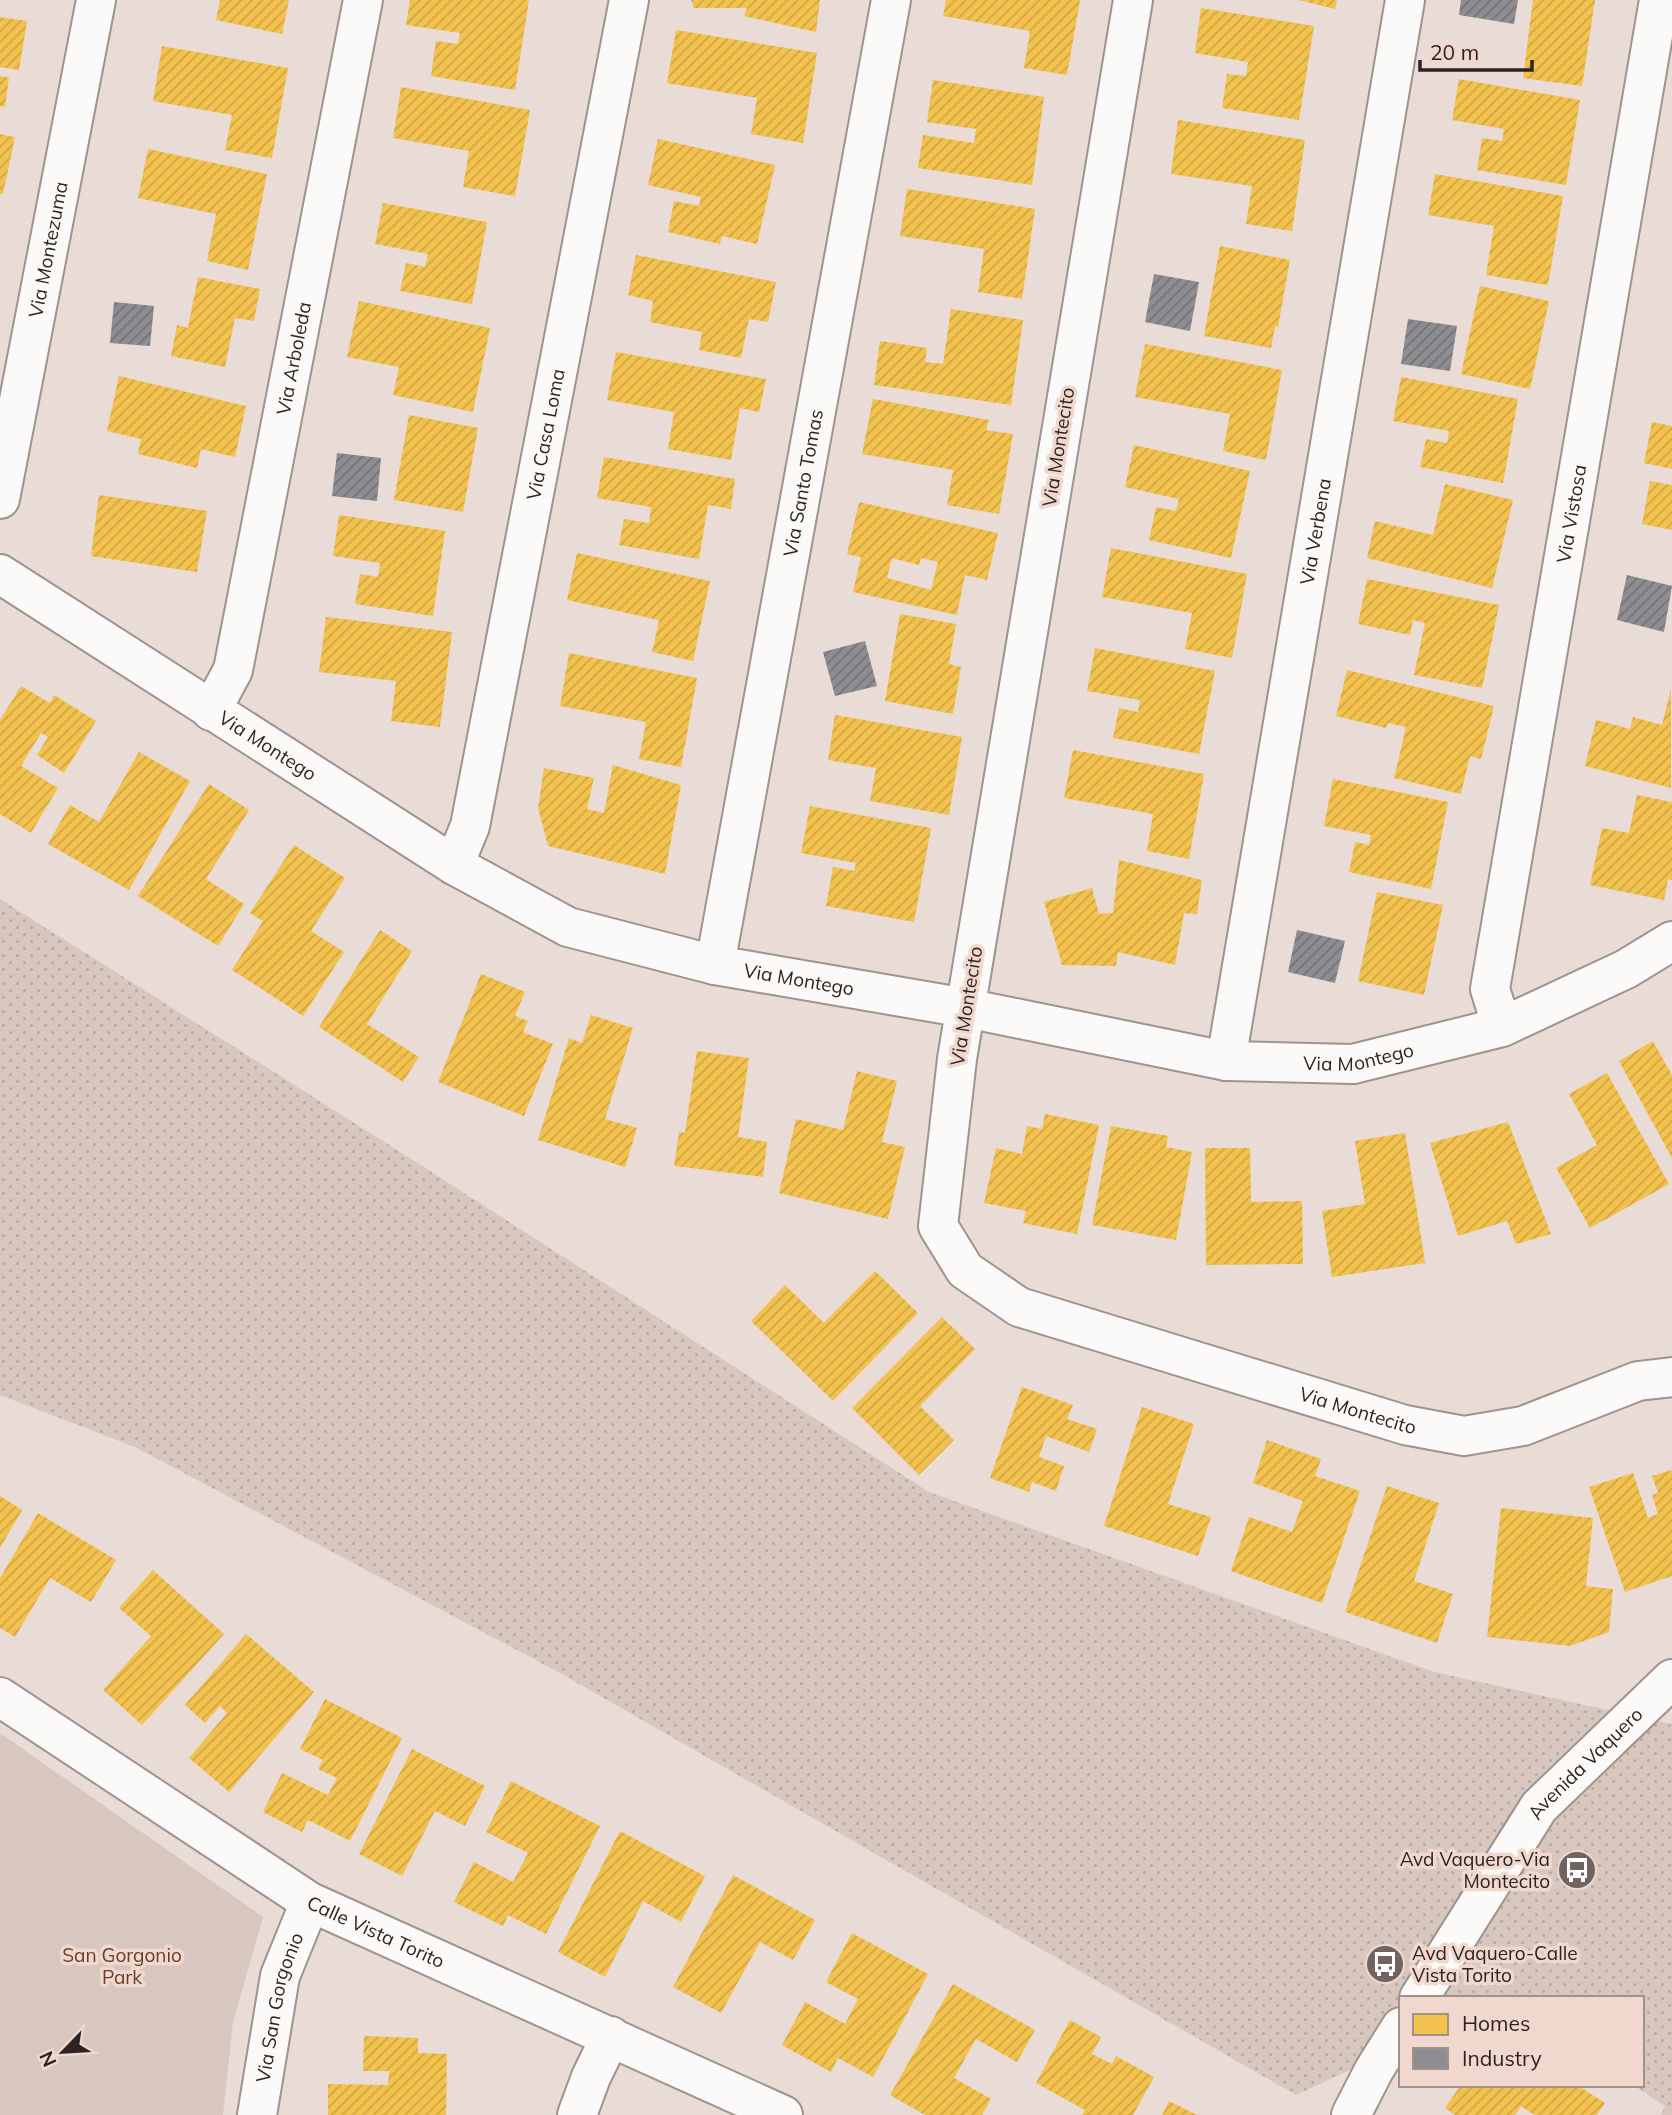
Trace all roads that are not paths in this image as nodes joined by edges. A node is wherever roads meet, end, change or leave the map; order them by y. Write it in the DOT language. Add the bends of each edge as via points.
graph roads {
  1 [pos="96,0"];
  2 [pos="363,0"];
  3 [pos="629,0"];
  4 [pos="891,0"];
  5 [pos="1133,0"];
  6 [pos="1405,0"];
  7 [pos="1659,0"];
  8 [pos="0,499"];
  9 [pos="0,574"];
  10 [pos="211,711"];
  11 [pos="454,865"];
  12 [pos="1672,941"];
  13 [pos="715,965"];
  14 [pos="965,1008"];
  15 [pos="1502,1027"];
  16 [pos="1226,1061"];
  17 [pos="1672,1377"];
  18 [pos="1672,1679"];
  19 [pos="0,1697"];
  20 [pos="310,1902"];
  21 [pos="1420,1996"];
  22 [pos="1399,2030"];
  23 [pos="611,2036"];
  24 [pos="257,2115"];
  25 [pos="577,2115"];
  26 [pos="783,2115"];
  27 [pos="1351,2115"];
  1 -- 8 [label="street, Via Montezuma"];
  2 -- 10 [label="street, Via Arboleda" via="233,670"];
  3 -- 11 [label="street, Via Casa Loma" via="470,826"];
  4 -- 13 [label="street, Via Santo Tomas"];
  5 -- 14 [label="street, Via Montecito"];
  6 -- 16 [label="street, Via Verbena"];
  7 -- 15 [label="street, Via Vistosa" via="1490,989"];
  9 -- 10 [label="street, Via Montego"];
  10 -- 11 [label="street, Via Montego"];
  11 -- 13 [label="street, Via Montego" via="568,927"];
  12 -- 15 [label="street, Via Montego" via="1626,969"];
  13 -- 14 [label="street, Via Montego"];
  14 -- 16 [label="street, Via Montego"];
  14 -- 17 [label="street, Via Montecito" via="938,1226 965,1270 1019,1307 1405,1425 1464,1436 1523,1426 1638,1381"];
  15 -- 16 [label="street, Via Montego" via="1353,1064"];
  18 -- 21 [label="street, Avenida Vaquero" via="1539,1807"];
  19 -- 20 [label="street, Calle Vista Torito"];
  20 -- 23 [label="street, Calle Vista Torito"];
  20 -- 24 [label="street, Via San Gorgonio" via="280,1976"];
  22 -- 27 [label="street"];
  23 -- 25 [label="street"];
  23 -- 26 [label="street, Calle Vista Torito"];
}
